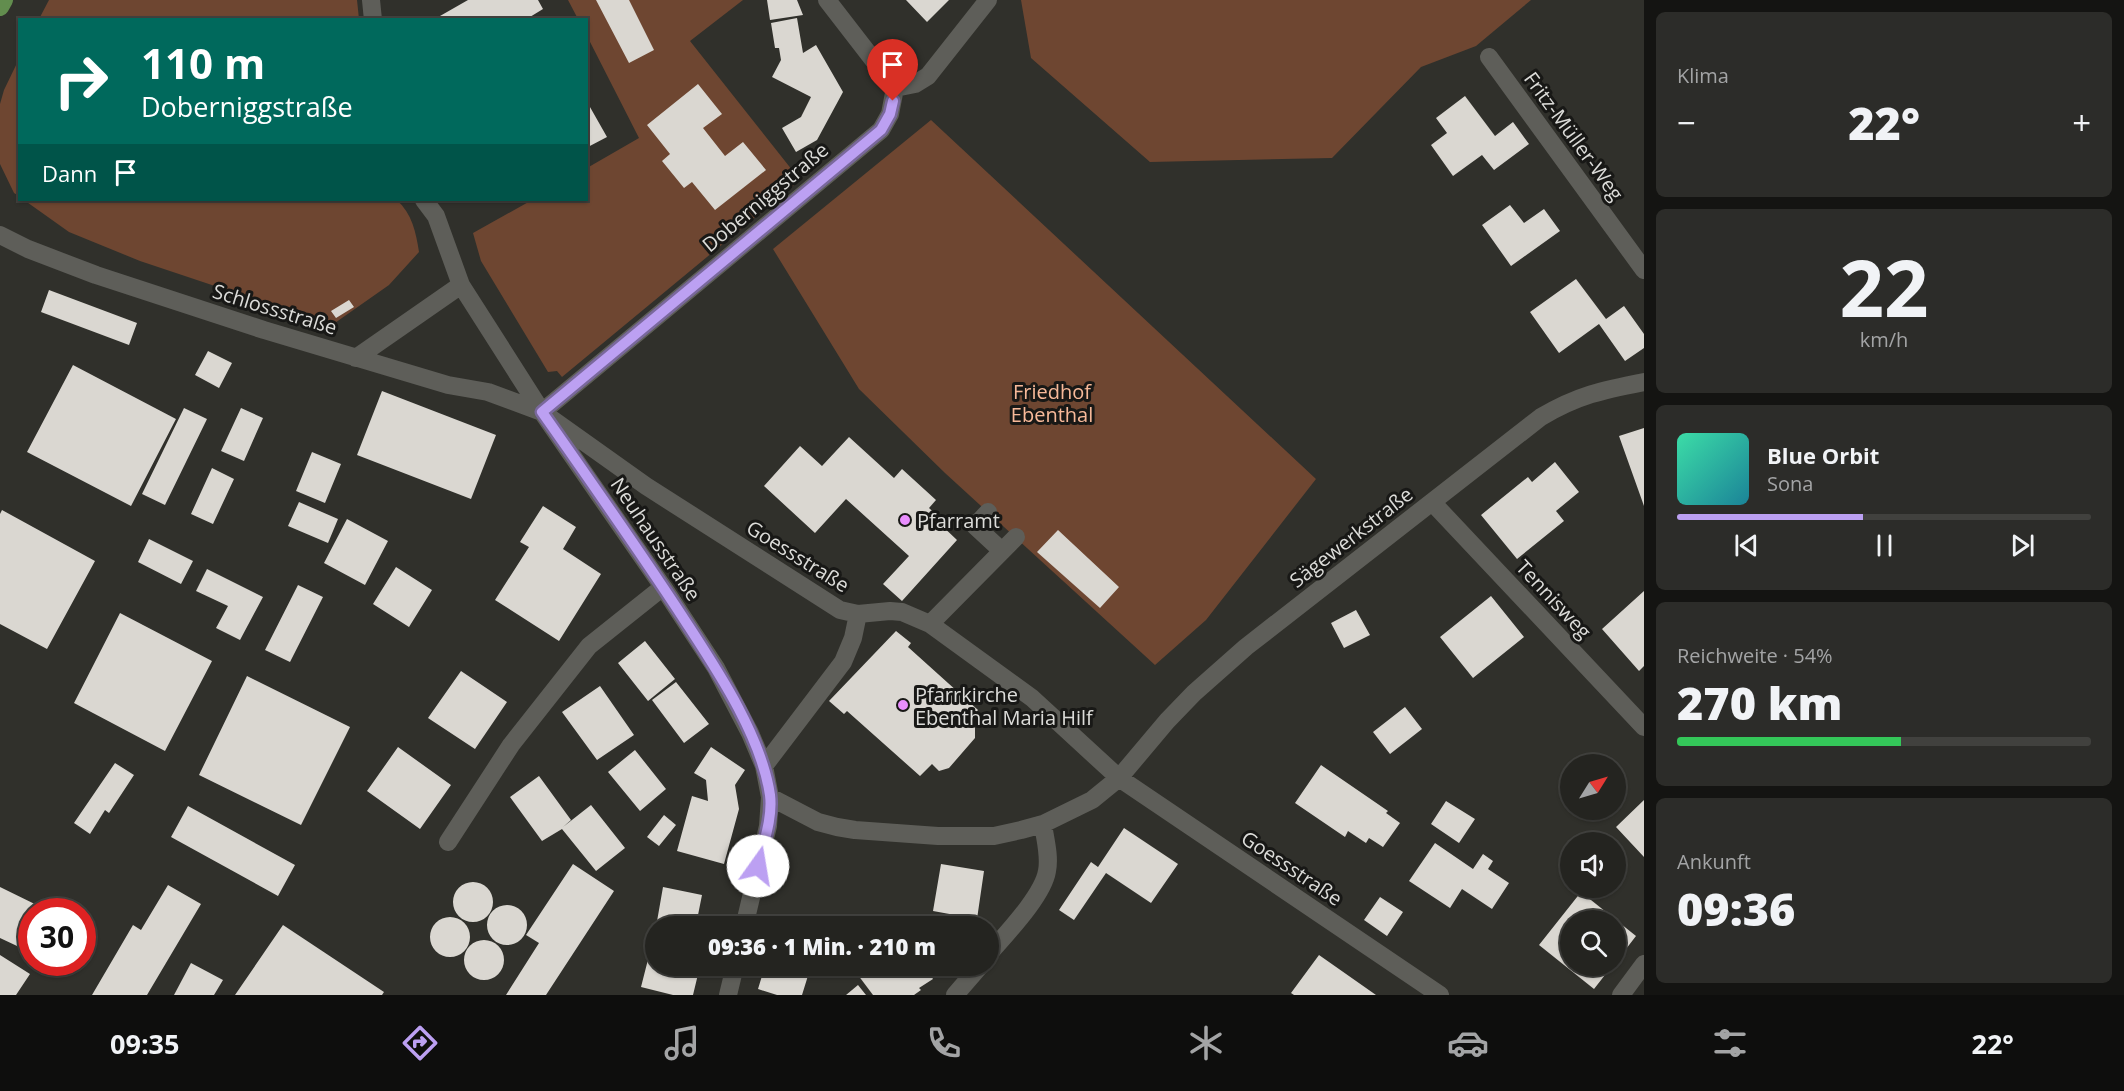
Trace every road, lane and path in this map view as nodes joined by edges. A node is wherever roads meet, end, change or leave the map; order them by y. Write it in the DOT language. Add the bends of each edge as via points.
graph roads {
  1 [pos="4,0"];
  2 [pos="371,0"];
  3 [pos="827,0"];
  4 [pos="988,0"];
  5 [pos="0,7"];
  6 [pos="373,18"];
  7 [pos="1489,57"];
  8 [pos="895,88"];
  9 [pos="425,201"];
  10 [pos="0,235"];
  11 [pos="1644,270"];
  12 [pos="461,285"];
  13 [pos="356,358"];
  14 [pos="1644,382"];
  15 [pos="542,412"];
  16 [pos="1432,502"];
  17 [pos="988,512"];
  18 [pos="1016,537"];
  19 [pos="1002,551"];
  20 [pos="663,587"];
  21 [pos="858,614"];
  22 [pos="930,624"];
  23 [pos="1644,727"];
  24 [pos="764,766"];
  25 [pos="1119,778"];
  26 [pos="770,797"];
  27 [pos="1043,824"];
  28 [pos="448,842"];
  29 [pos="747,916"];
  30 [pos="999,942"];
  31 [pos="1644,964"];
  32 [pos="733,976"];
  33 [pos="971,976"];
  34 [pos="728,995"];
  35 [pos="955,995"];
  36 [pos="1440,995"];
  37 [pos="1621,995"];
  1 -- 5 [label="main road"];
  2 -- 6 [label="street"];
  3 -- 8 [label="street"];
  4 -- 8 [label="street" via="927,76 915,84"];
  7 -- 11 [label="street, Fritz-Müller-Weg"];
  8 -- 15 [label="street, Doberniggstraße" via="890,114 881,130"];
  9 -- 12 [label="street, Neuhausstraße" via="435,216"];
  10 -- 13 [label="street, Schlossstraße" via="96,275"];
  12 -- 13 [label="street"];
  12 -- 15 [label="street, Neuhausstraße"];
  13 -- 15 [label="street, Schlossstraße" via="448,385 488,392"];
  14 -- 16 [label="street, Sägewerkstraße" via="1565,403 1541,417"];
  15 -- 20 [label="street, Neuhausstraße"];
  15 -- 21 [label="street, Goessstraße" via="646,486 840,610"];
  16 -- 23 [label="street, Tennisweg"];
  16 -- 25 [label="street, Sägewerkstraße" via="1246,647 1167,721"];
  17 -- 19 [label="street" via="975,526"];
  18 -- 19 [label="street"];
  19 -- 22 [label="street"];
  20 -- 24 [label="street, Neuhausstraße" via="716,668"];
  20 -- 28 [label="street" via="589,646 511,745"];
  21 -- 22 [label="street, Goessstraße" via="902,612"];
  21 -- 24 [label="street" via="854,638 843,663"];
  22 -- 25 [label="street, Goessstraße" via="1032,698"];
  24 -- 26 [label="street, Neuhausstraße"];
  25 -- 27 [label="street" via="1092,800"];
  25 -- 36 [label="street, Goessstraße"];
  26 -- 27 [label="street" via="818,822 855,830 994,836"];
  26 -- 29 [label="street, Neuhausstraße" via="768,826"];
  27 -- 30 [label="street" via="1047,872 1020,917"];
  31 -- 37 [label="street"];
  32 -- 34 [label="street"];
  33 -- 35 [label="street"];
}
